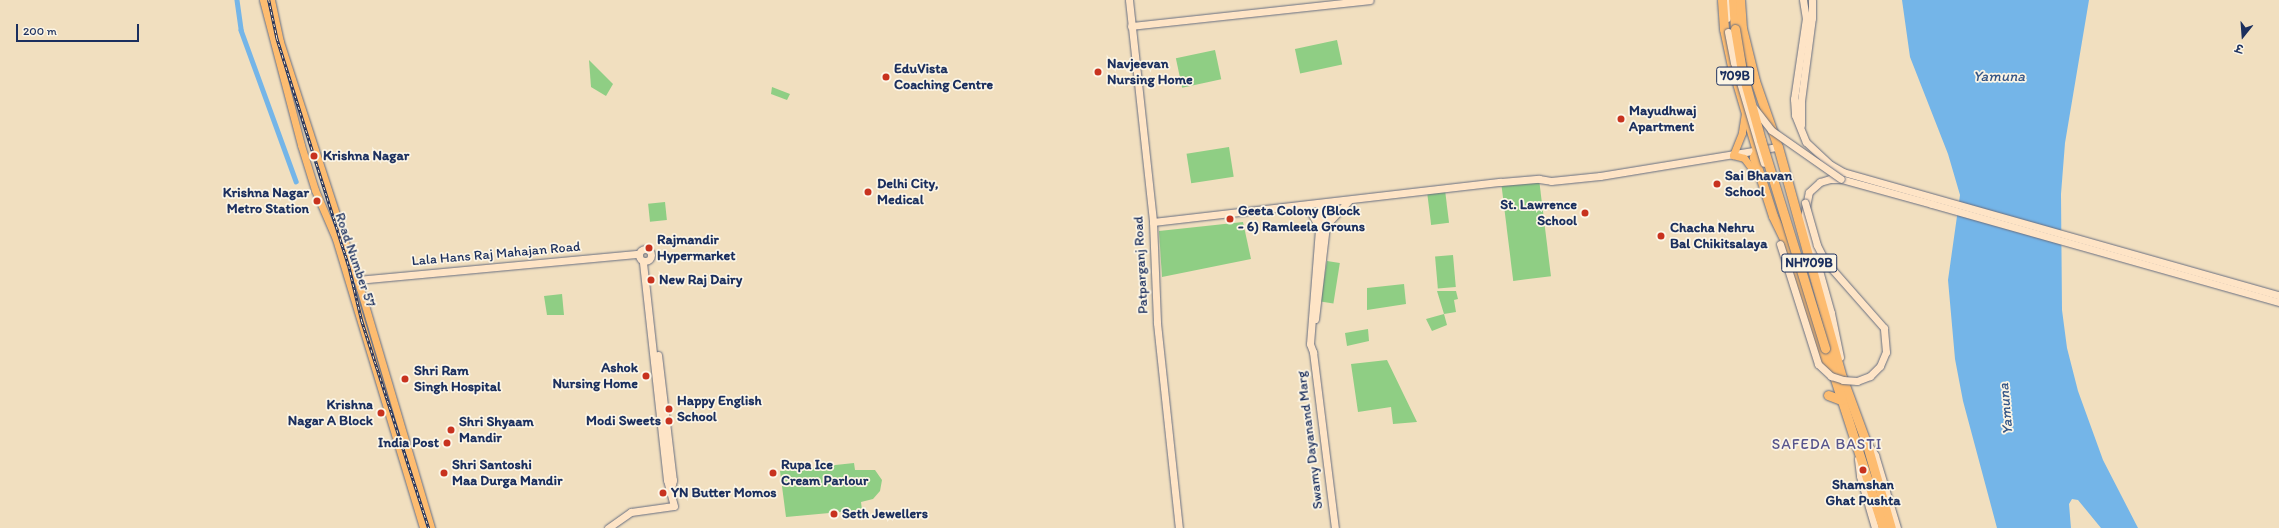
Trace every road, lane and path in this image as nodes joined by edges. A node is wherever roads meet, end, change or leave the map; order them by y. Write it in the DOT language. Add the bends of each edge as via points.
graph roads {
  1 [pos="263,0"];
  2 [pos="271,0"];
  3 [pos="1129,0"];
  4 [pos="1370,0"];
  5 [pos="1722,0"];
  6 [pos="1730,0"];
  7 [pos="1733,0"];
  8 [pos="1740,0"];
  9 [pos="1804,0"];
  10 [pos="1812,0"];
  11 [pos="1131,26"];
  12 [pos="1751,103"];
  13 [pos="1745,112"];
  14 [pos="1806,142"];
  15 [pos="1775,147"];
  16 [pos="1757,151"];
  17 [pos="1733,155"];
  18 [pos="1841,179"];
  19 [pos="1765,192"];
  20 [pos="1777,192"];
  21 [pos="1348,201"];
  22 [pos="1805,203"];
  23 [pos="1323,204"];
  24 [pos="1307,206"];
  25 [pos="1773,216"];
  26 [pos="1152,222"];
  27 [pos="1318,225"];
  28 [pos="1326,225"];
  29 [pos="639,254"];
  30 [pos="645,261"];
  31 [pos="2180,271"];
  32 [pos="356,280"];
  33 [pos="2279,294"];
  34 [pos="2279,302"];
  35 [pos="1312,349"];
  36 [pos="1831,369"];
  37 [pos="1842,377"];
  38 [pos="1828,396"];
  39 [pos="1841,400"];
  40 [pos="1863,435"];
  41 [pos="1858,447"];
  42 [pos="1871,474"];
  43 [pos="423,528"];
  44 [pos="431,528"];
  45 [pos="608,528"];
  46 [pos="1179,528"];
  47 [pos="1334,528"];
  48 [pos="1875,528"];
  49 [pos="1883,528"];
  50 [pos="1891,528"];
  51 [pos="1897,528"];
  1 -- 43 [label="main road, Road Number 57" via="301,145 315,190 336,239"];
  2 -- 32 [label="main road, Road Number 57" via="280,42"];
  3 -- 11 [label="street, Patparganj Road"];
  4 -- 11 [label="street"];
  5 -- 13 [label="highway, 709B" via="1725,34"];
  6 -- 20 [label="street, bridge" via="1727,11 1728,32 1734,62 1760,153"];
  7 -- 12 [label="highway, NH709B, bridge" via="1742,71"];
  8 -- 15 [label="highway, NH709B" via="1742,28"];
  9 -- 14 [label="street" via="1806,18 1794,104 1798,125"];
  10 -- 14 [label="street" via="1812,18 1800,106"];
  11 -- 26 [label="street, Patparganj Road"];
  12 -- 18 [label="street, bridge" via="1771,130"];
  12 -- 20 [label="highway, NH709B, bridge"];
  13 -- 16 [label="highway, 709B"];
  13 -- 17 [label="main road" via="1742,133"];
  14 -- 31 [label="street" via="1825,161 1843,172"];
  15 -- 16 [label="street"];
  15 -- 37 [label="highway, NH709B"];
  16 -- 17 [label="street"];
  16 -- 19 [label="highway, 709B" via="1754,157"];
  17 -- 19 [label="main road" via="1750,163"];
  17 -- 21 [label="street" via="1568,180 1501,182"];
  18 -- 22 [label="street" via="1826,180 1817,184 1809,192"];
  18 -- 31 [label="street"];
  19 -- 25 [label="highway, 709B"];
  20 -- 36 [label="highway, NH709B, bridge"];
  21 -- 23 [label="street"];
  21 -- 28 [label="street"];
  22 -- 25 [label="street, bridge" via="1817,244 1825,260 1884,328 1886,352 1880,366 1870,376 1857,380 1839,379 1827,373 1818,364"];
  22 -- 37 [label="street" via="1804,217 1838,344"];
  23 -- 24 [label="street"];
  23 -- 27 [label="street, Swamy Dayanand Marg"];
  23 -- 28 [label="street, Swamy Dayanand Marg"];
  24 -- 26 [label="street" via="1275,207"];
  24 -- 27 [label="street"];
  25 -- 36 [label="highway, 709B" via="1786,243 1819,352"];
  26 -- 46 [label="street, Patparganj Road" via="1157,323"];
  27 -- 35 [label="street, Swamy Dayanand Marg" via="1310,329"];
  28 -- 35 [label="street, Swamy Dayanand Marg"];
  29 -- 30 [label="street"];
  29 -- 30 [label="street" via="642,249 648,250 651,255"];
  29 -- 32 [label="street, Lala Hans Raj Mahajan Road"];
  30 -- 45 [label="street" via="674,506 631,512"];
  31 -- 33 [label="street"];
  31 -- 34 [label="street"];
  32 -- 44 [label="main road, Road Number 57"];
  35 -- 47 [label="street, Swamy Dayanand Marg"];
  36 -- 39 [label="highway, NH709B"];
  37 -- 40 [label="highway, NH709B"];
  38 -- 39 [label="highway"];
  39 -- 41 [label="highway, NH709B"];
  40 -- 42 [label="highway, NH709B"];
  40 -- 51 [label="street" via="1875,455"];
  41 -- 42 [label="highway, NH709B"];
  41 -- 48 [label="street" via="1860,476"];
  42 -- 49 [label="highway, NH709B"];
  42 -- 50 [label="highway, NH709B"];
}
